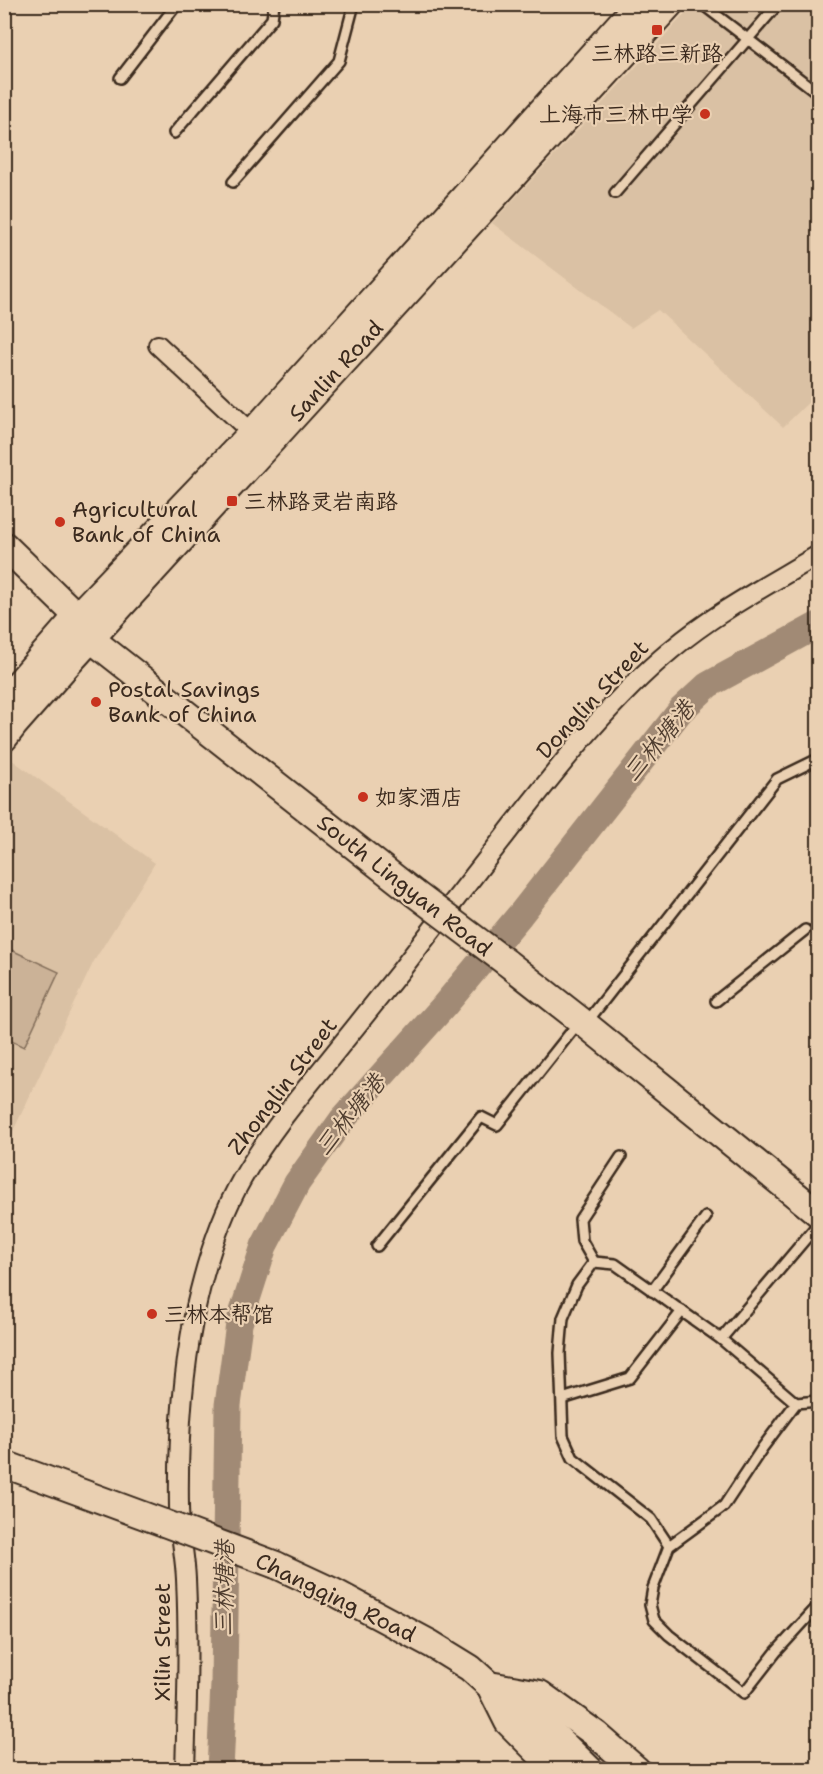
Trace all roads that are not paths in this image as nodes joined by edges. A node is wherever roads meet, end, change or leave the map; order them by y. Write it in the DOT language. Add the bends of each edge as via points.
graph roads {
  1 [pos="177,4"];
  2 [pos="274,4"];
  3 [pos="354,4"];
  4 [pos="638,4"];
  5 [pos="670,4"];
  6 [pos="702,4"];
  7 [pos="778,4"];
  8 [pos="747,39"];
  9 [pos="120,78"];
  10 [pos="819,93"];
  11 [pos="174,133"];
  12 [pos="233,182"];
  13 [pos="615,193"];
  14 [pos="158,345"];
  15 [pos="252,433"];
  16 [pos="4,545"];
  17 [pos="819,555"];
  18 [pos="77,616"];
  19 [pos="91,639"];
  20 [pos="4,700"];
  21 [pos="4,738"];
  22 [pos="819,759"];
  23 [pos="462,891"];
  24 [pos="805,930"];
  25 [pos="716,1001"];
  26 [pos="583,1022"];
  27 [pos="621,1157"];
  28 [pos="819,1213"];
  29 [pos="706,1217"];
  30 [pos="819,1224"];
  31 [pos="377,1246"];
  32 [pos="594,1262"];
  33 [pos="652,1291"];
  34 [pos="682,1311"];
  35 [pos="721,1339"];
  36 [pos="562,1399"];
  37 [pos="819,1401"];
  38 [pos="796,1403"];
  39 [pos="4,1464"];
  40 [pos="172,1519"];
  41 [pos="669,1546"];
  42 [pos="819,1606"];
  43 [pos="489,1685"];
  44 [pos="185,1770"];
  45 [pos="556,1770"];
  46 [pos="590,1770"];
  47 [pos="637,1770"];
  1 -- 9 [label="lane"];
  2 -- 11 [label="lane" via="272,19"];
  3 -- 12 [label="lane" via="339,61"];
  4 -- 15 [label="main road, Sanlin Road"];
  5 -- 19 [label="main road, Sanlin Road"];
  6 -- 8 [label="lane"];
  7 -- 8 [label="lane"];
  8 -- 10 [label="lane"];
  8 -- 13 [label="lane"];
  14 -- 15 [label="street"];
  15 -- 18 [label="main road, Sanlin Road"];
  16 -- 18 [label="main road, South Lingyan Road"];
  17 -- 23 [label="street, Donglin Street" via="709,621 630,687 588,732"];
  18 -- 19 [label="main road, South Lingyan Road"];
  18 -- 20 [label="main road, Sanlin Road"];
  19 -- 21 [label="main road, Sanlin Road"];
  19 -- 26 [label="main road, South Lingyan Road, bridge"];
  22 -- 26 [label="lane" via="777,779"];
  23 -- 40 [label="street, Zhonglin Street" via="261,1147 227,1210 211,1251 195,1314"];
  24 -- 25 [label="lane"];
  26 -- 28 [label="main road, South Lingyan Road"];
  26 -- 31 [label="lane" via="497,1125 481,1117"];
  27 -- 32 [label="lane" via="580,1219 582,1241"];
  29 -- 33 [label="lane"];
  30 -- 35 [label="lane"];
  32 -- 33 [label="lane" via="615,1264"];
  32 -- 36 [label="lane" via="577,1285 563,1318"];
  33 -- 34 [label="lane"];
  34 -- 35 [label="lane"];
  34 -- 36 [label="lane" via="630,1378"];
  35 -- 38 [label="lane"];
  36 -- 41 [label="lane" via="563,1436 573,1458 651,1519"];
  37 -- 38 [label="lane"];
  38 -- 41 [label="lane" via="724,1506"];
  39 -- 40 [label="main road, Changqing Road"];
  40 -- 43 [label="main road, Changqing Road, bridge" via="332,1591 431,1644"];
  40 -- 44 [label="street, Xilin Street" via="184,1555 187,1610"];
  41 -- 42 [label="lane" via="652,1588 650,1605 654,1620 744,1693"];
  43 -- 45 [label="main road, Changqing Road" via="508,1722"];
  43 -- 46 [label="main road, Changqing Road" via="548,1729"];
  43 -- 47 [label="main road" via="540,1694"];
}
